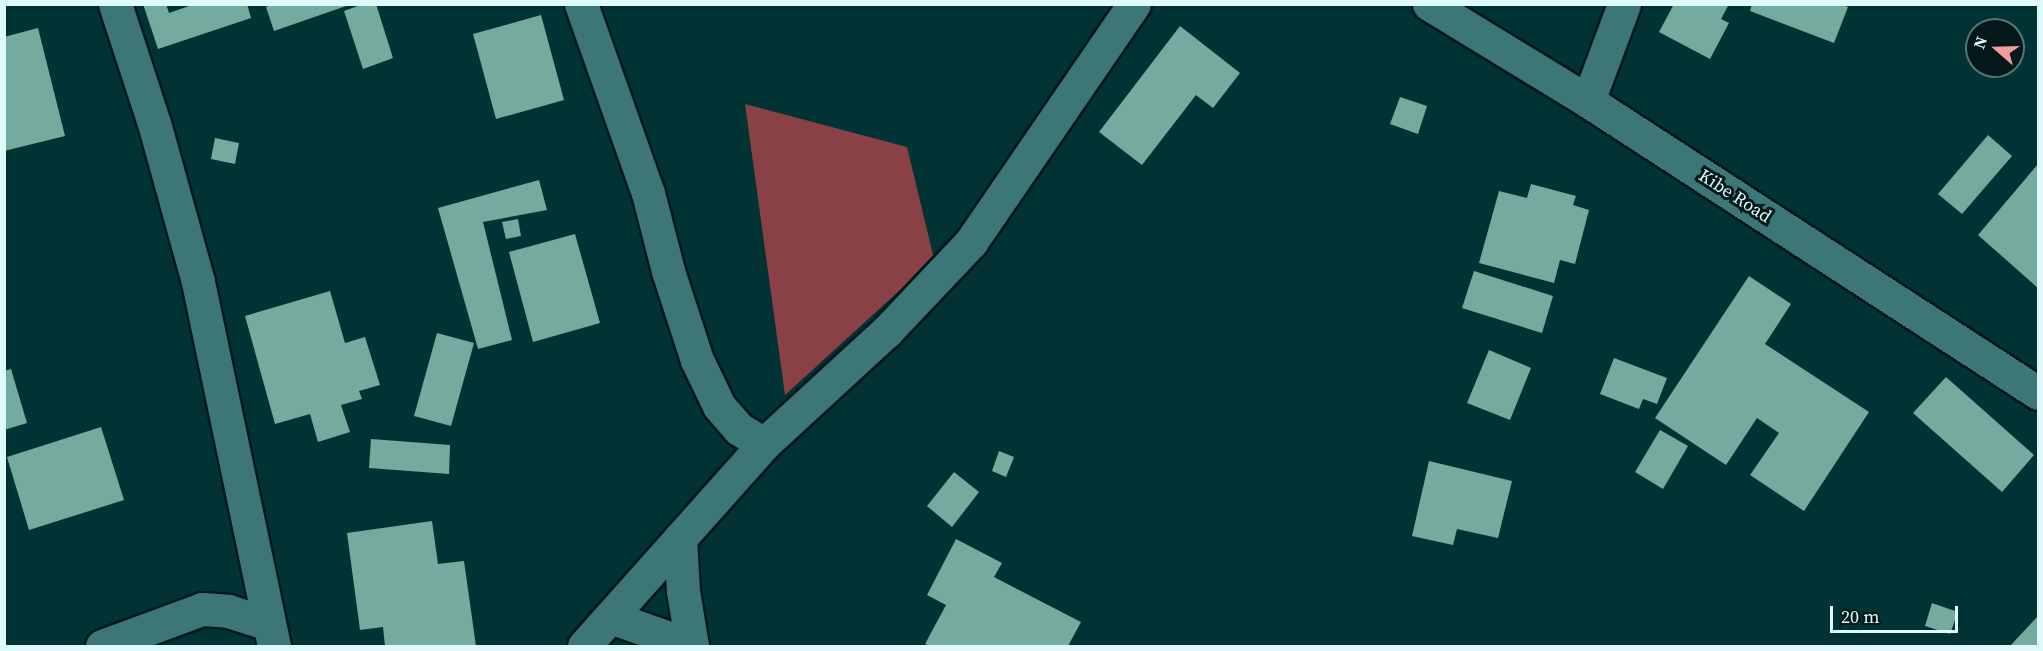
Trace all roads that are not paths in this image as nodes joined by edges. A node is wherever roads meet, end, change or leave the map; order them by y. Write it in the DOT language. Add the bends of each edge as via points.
graph roads {
  1 [pos="115,4"];
  2 [pos="581,4"];
  3 [pos="1134,4"];
  4 [pos="1429,4"];
  5 [pos="1624,4"];
  6 [pos="1588,101"];
  7 [pos="2038,393"];
  8 [pos="764,444"];
  9 [pos="680,538"];
  10 [pos="610,617"];
  11 [pos="271,635"];
  12 [pos="102,646"];
  13 [pos="584,646"];
  1 -- 11 [label="street" via="154,123 198,282"];
  2 -- 8 [label="street" via="648,193 697,360 719,406 739,429"];
  3 -- 8 [label="street" via="971,242 886,332"];
  4 -- 6 [label="street, Kibe Road"];
  5 -- 6 [label="street"];
  6 -- 7 [label="street, Kibe Road"];
  8 -- 9 [label="street"];
  9 -- 10 [label="street"];
  9 -- 10 [label="street" via="692,646"];
  10 -- 13 [label="street"];
  11 -- 12 [label="street" via="228,611 202,609"];
}
